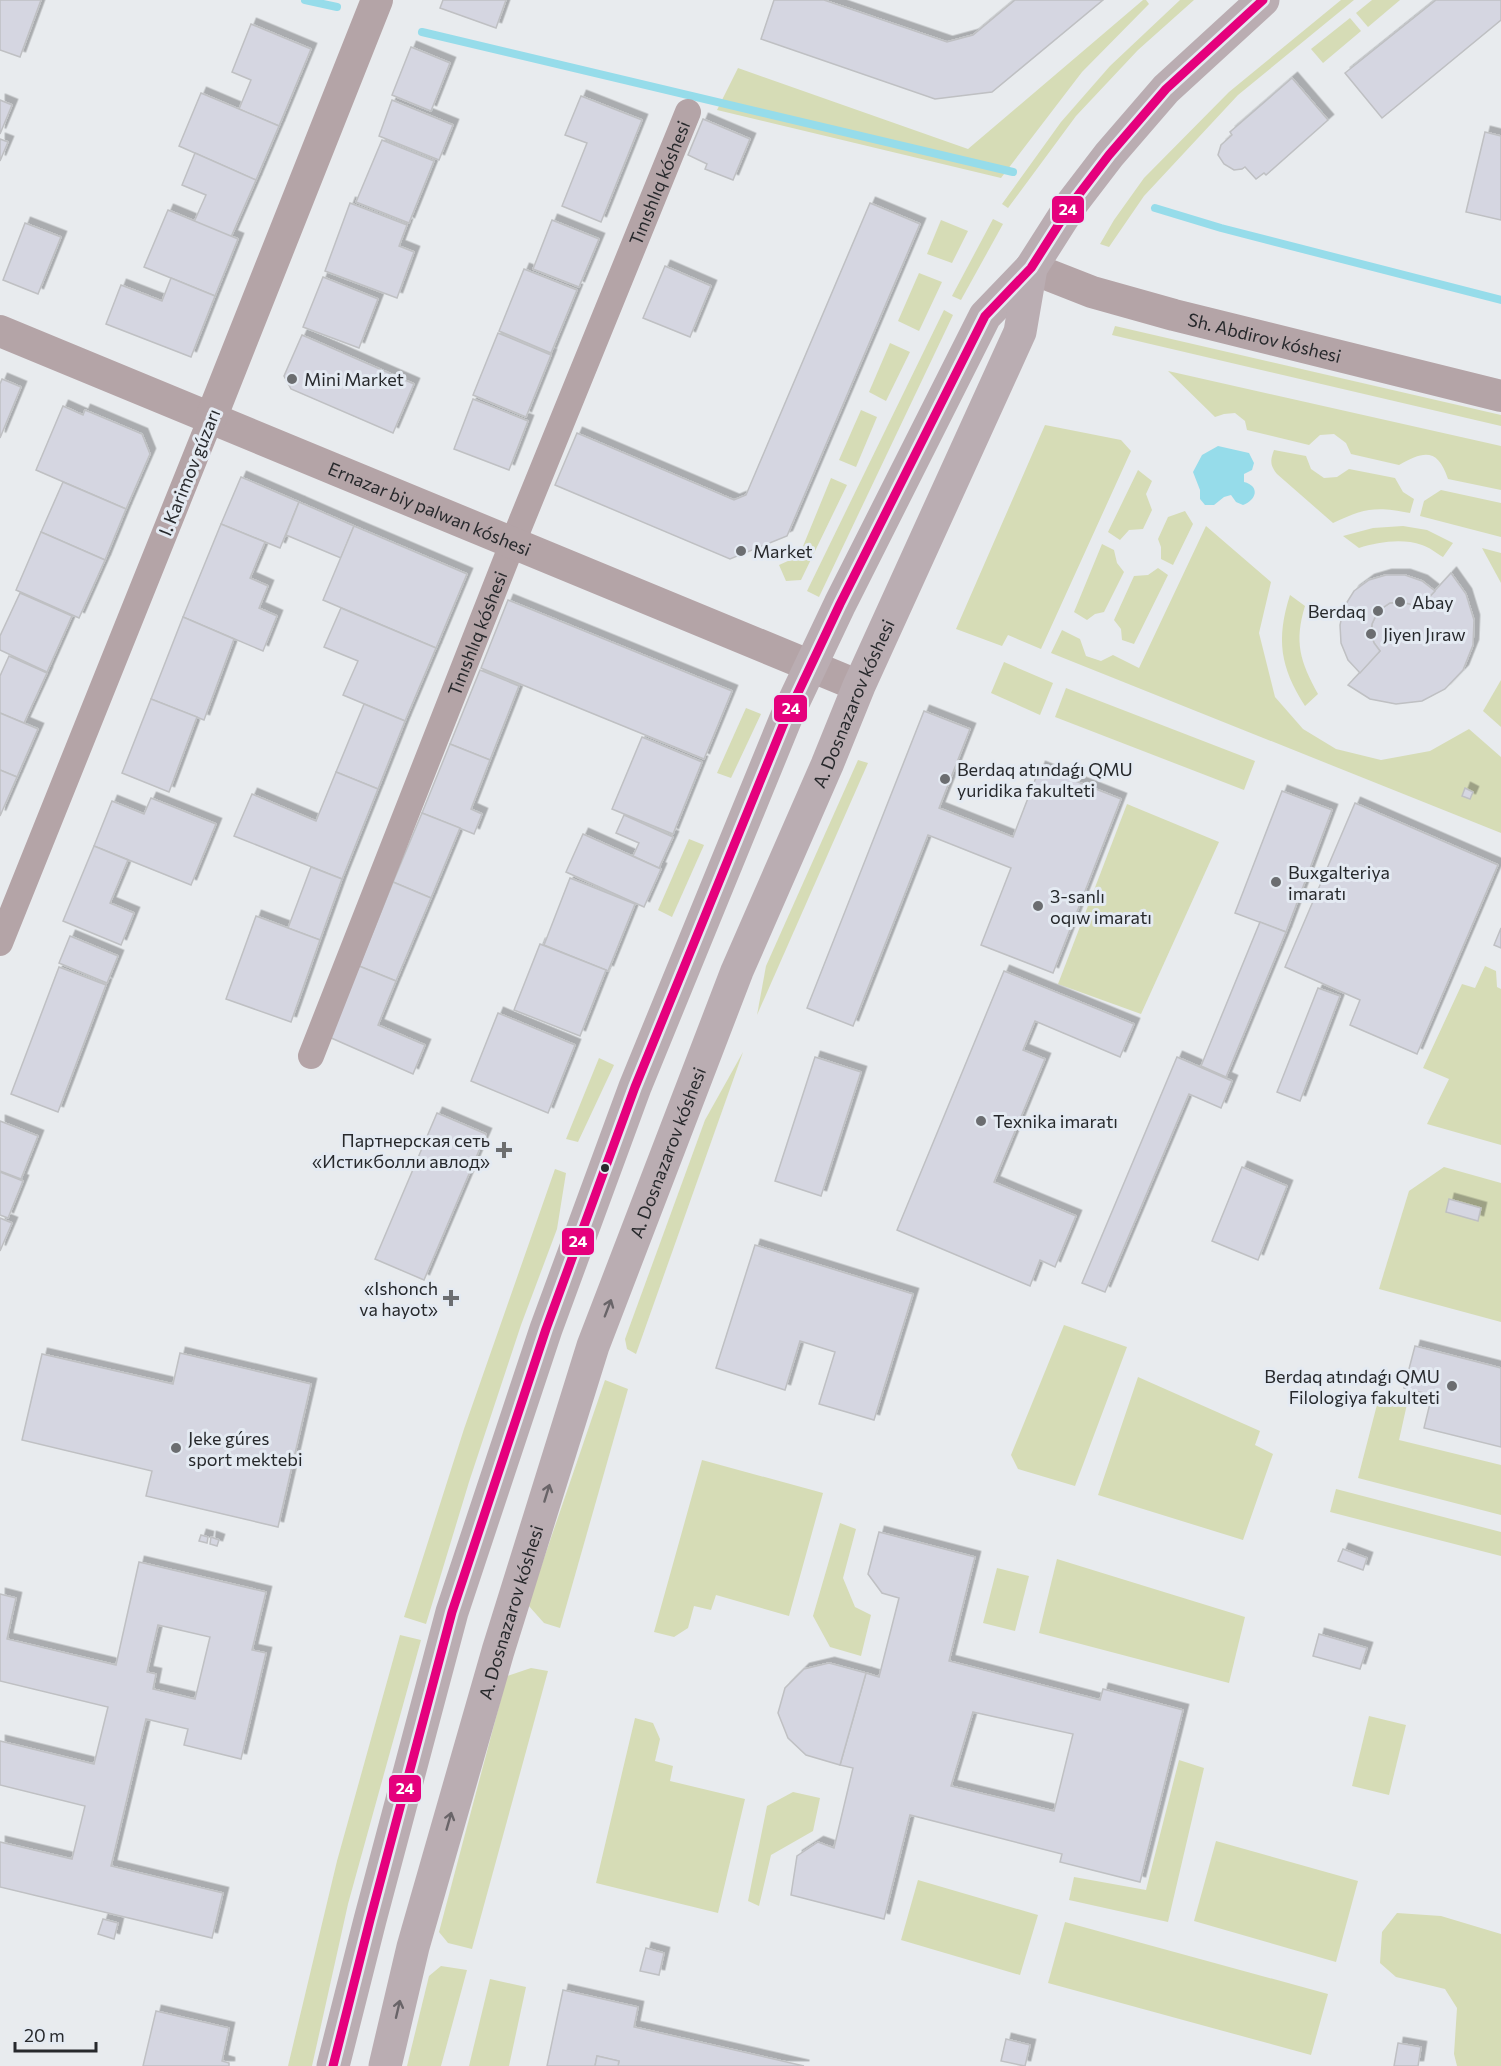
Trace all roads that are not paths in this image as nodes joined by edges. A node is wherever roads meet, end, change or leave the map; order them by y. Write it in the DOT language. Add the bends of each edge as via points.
graph roads {
  1 [pos="377,0"];
  2 [pos="1263,0"];
  3 [pos="688,112"];
  4 [pos="1031,268"];
  5 [pos="0,331"];
  6 [pos="1501,396"];
  7 [pos="211,418"];
  8 [pos="513,542"];
  9 [pos="810,666"];
  10 [pos="859,686"];
  11 [pos="0,943"];
  12 [pos="311,1056"];
  13 [pos="333,2066"];
  14 [pos="385,2066"];
  1 -- 7 [label="street, I. Karimov gúzarı"];
  2 -- 4 [label="main road, A. Dosnazarov kóshesi" via="1158,98 1073,202"];
  3 -- 8 [label="street, Tınıshlıq kóshesi"];
  4 -- 6 [label="street, Sh. Abdirov kóshesi" via="1092,292 1174,315"];
  4 -- 9 [label="main road, A. Dosnazarov kóshesi" via="985,316"];
  4 -- 10 [label="main road, A. Dosnazarov kóshesi" via="1020,332"];
  5 -- 7 [label="street, Ernazar biy palwan kóshesi"];
  7 -- 8 [label="street, Ernazar biy palwan kóshesi"];
  7 -- 11 [label="street, I. Karimov gúzarı"];
  8 -- 9 [label="street, Ernazar biy palwan kóshesi"];
  8 -- 12 [label="street, Tınıshlıq kóshesi"];
  9 -- 10 [label="street, Ernazar biy palwan kóshesi"];
  9 -- 13 [label="main road, A. Dosnazarov kóshesi" via="635,1087 546,1329 452,1612"];
  14 -- 10 [label="main road, A. Dosnazarov kóshesi, one-way" via="413,1947 498,1651 593,1346 737,971"];
}
